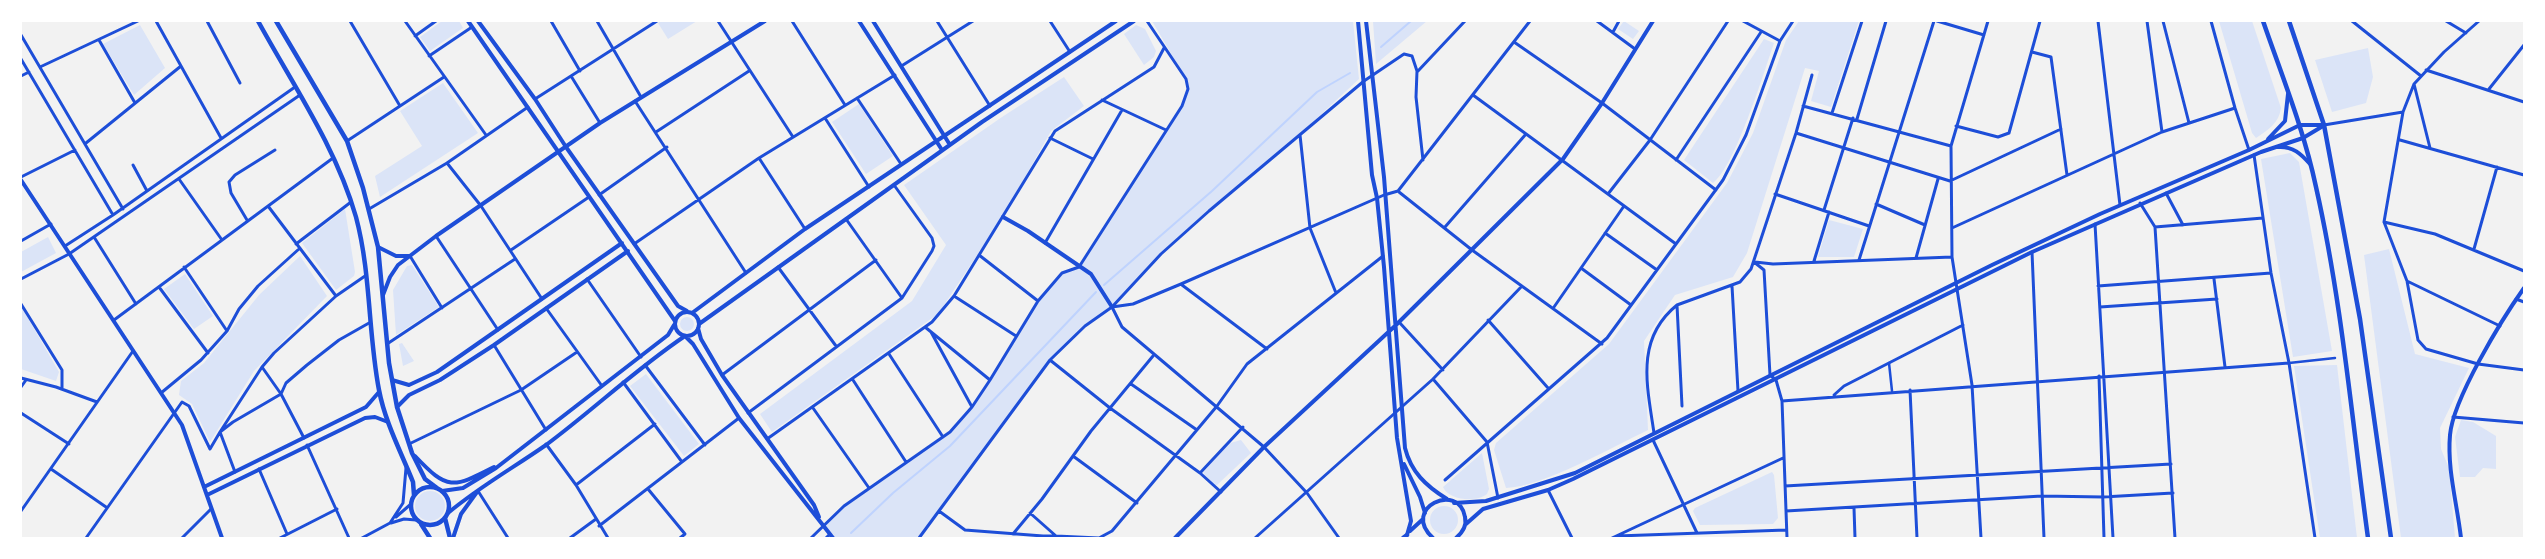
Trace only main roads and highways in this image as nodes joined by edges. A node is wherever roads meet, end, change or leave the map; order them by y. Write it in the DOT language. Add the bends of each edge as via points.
graph roads {
  1 [pos="258,21"];
  2 [pos="276,21"];
  3 [pos="2263,21"];
  4 [pos="2289,21"];
  5 [pos="436,488"];
  6 [pos="414,495"];
  7 [pos="445,518"];
  8 [pos="421,524"];
  9 [pos="430,538"];
  10 [pos="452,538"];
  11 [pos="2368,538"];
  12 [pos="2391,538"];
  1 -- 6 [label="main road" via="333,158 351,202 363,250 369,323 380,392 413,482"];
  2 -- 5 [label="main road" via="347,141 378,247 387,344 398,407 412,453 426,479"];
  3 -- 11 [label="main road" via="2304,138 2331,265"];
  4 -- 12 [label="main road" via="2324,125 2360,319"];
  5 -- 6 [label="main road" via="424,487"];
  5 -- 7 [label="main road" via="449,501"];
  6 -- 8 [label="main road" via="410,504"];
  7 -- 8 [label="main road" via="434,525"];
  7 -- 10 [label="main road"];
  8 -- 9 [label="main road"];
}
